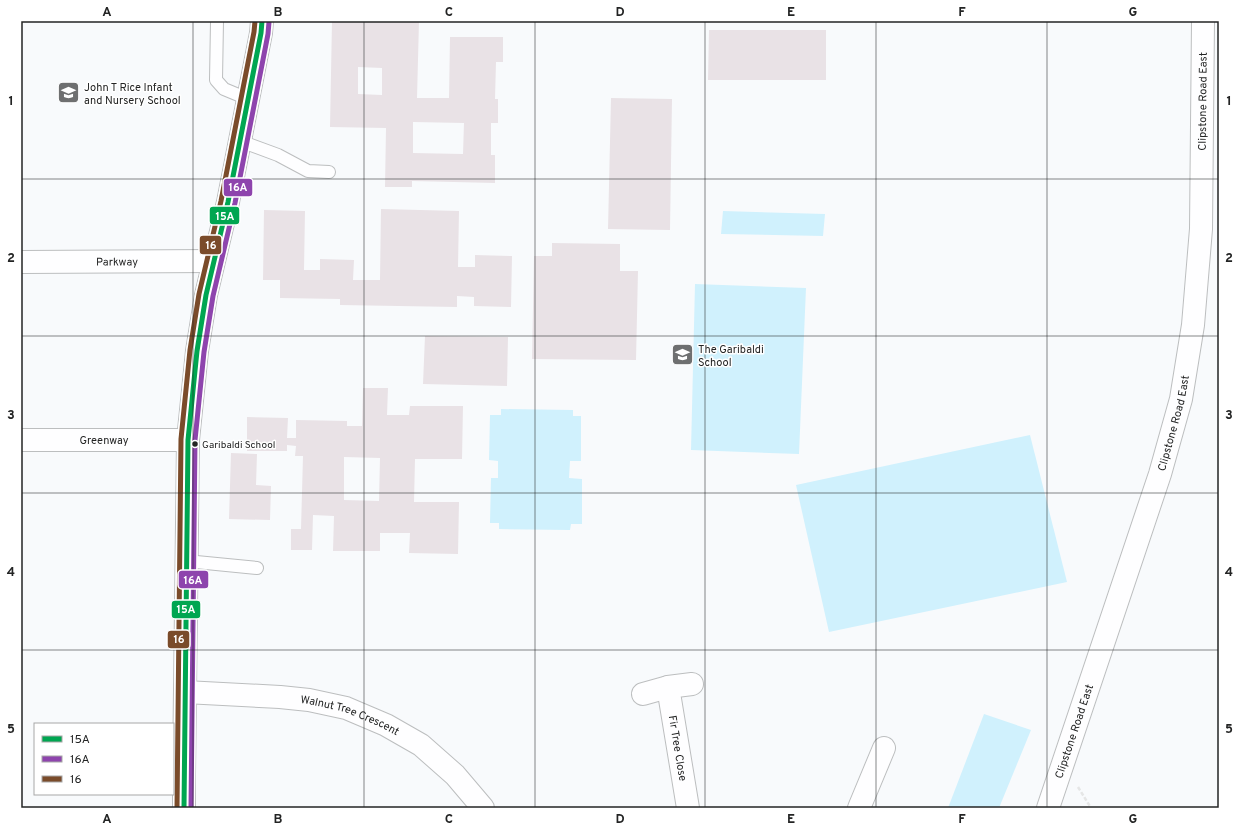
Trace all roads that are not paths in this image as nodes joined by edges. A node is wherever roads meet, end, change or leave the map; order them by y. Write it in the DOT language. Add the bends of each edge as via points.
graph roads {
  1 [pos="217,21"];
  2 [pos="262,21"];
  3 [pos="1203,21"];
  4 [pos="248,99"];
  5 [pos="240,140"];
  6 [pos="329,172"];
  7 [pos="214,261"];
  8 [pos="21,262"];
  9 [pos="21,440"];
  10 [pos="188,440"];
  11 [pos="186,561"];
  12 [pos="257,568"];
  13 [pos="692,684"];
  14 [pos="668,688"];
  15 [pos="185,692"];
  16 [pos="643,694"];
  17 [pos="884,748"];
  18 [pos="184,808"];
  19 [pos="483,808"];
  20 [pos="688,808"];
  21 [pos="859,808"];
  22 [pos="1048,808"];
  1 -- 4 [label="lane" via="216,80 224,89"];
  2 -- 4 [label="street"];
  3 -- 22 [label="street, Clipstone Road East" via="1201,229 1193,325 1181,399 1160,474"];
  4 -- 5 [label="street"];
  5 -- 6 [label="lane" via="278,155 308,171"];
  5 -- 7 [label="street"];
  7 -- 8 [label="street, Parkway"];
  7 -- 10 [label="street" via="197,350"];
  9 -- 10 [label="street, Greenway"];
  10 -- 11 [label="street"];
  11 -- 12 [label="lane"];
  11 -- 15 [label="street"];
  13 -- 14 [label="street"];
  14 -- 16 [label="street"];
  14 -- 20 [label="street, Fir Tree Close"];
  15 -- 18 [label="street"];
  15 -- 19 [label="street, Walnut Tree Crescent" via="280,697 346,708 386,725 421,745 455,775"];
  17 -- 21 [label="street"];
}
